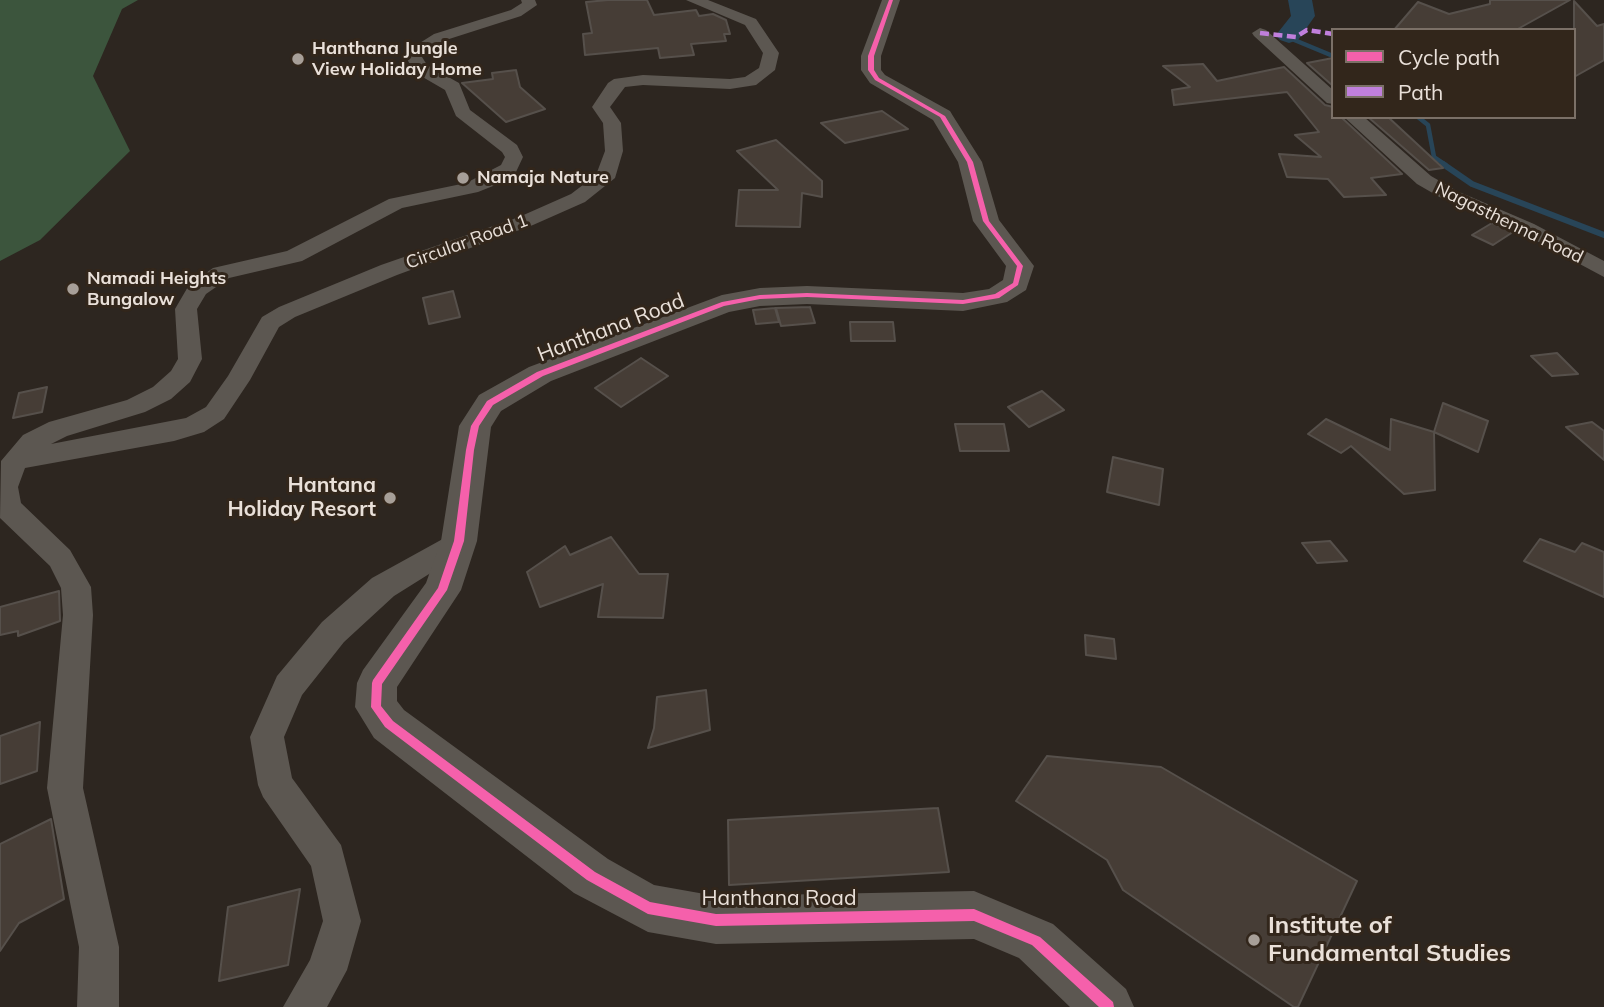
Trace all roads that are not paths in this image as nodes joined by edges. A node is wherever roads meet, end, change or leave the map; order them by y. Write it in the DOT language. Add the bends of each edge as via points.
graph roads {
  1 [pos="528,0"];
  2 [pos="693,0"];
  3 [pos="891,0"];
  4 [pos="1260,33"];
  5 [pos="1331,97"];
  6 [pos="1355,119"];
  7 [pos="1604,270"];
  8 [pos="14,460"];
  9 [pos="459,541"];
  10 [pos="98,1007"];
  11 [pos="304,1007"];
  12 [pos="1108,1007"];
  1 -- 8 [label="street" via="530,5 516,13 440,37 414,57 420,68 453,87 462,112 510,149 514,157 509,168 471,188 387,207 294,256 221,273 197,290 186,309 190,359 181,376 136,407 58,429 32,442"];
  2 -- 8 [label="street, Circular Road 1" via="751,22 771,53 767,70 730,84 620,83 601,107 612,123 614,151 605,178 578,198 389,270 270,322 215,413 195,425"];
  3 -- 9 [label="street, Hanthana Road" via="871,56 871,70 877,79 942,116 970,162 986,220 1020,266 1016,284 998,296 963,302 807,295 722,304 540,374 490,403 475,426"];
  4 -- 5 [label="street"];
  6 -- 7 [label="street, Nagasthenna Road" via="1423,180"];
  8 -- 10 [label="street" via="4,486 8,508 60,558 76,587 78,615 65,788 99,947"];
  9 -- 11 [label="street" via="383,587 333,632 289,685 267,737 276,785 328,858 342,921 327,970"];
  9 -- 12 [label="street, Hanthana Road" via="442,590 377,683 376,707 389,724 591,876 648,908 716,920 974,915 1036,941"];
}
